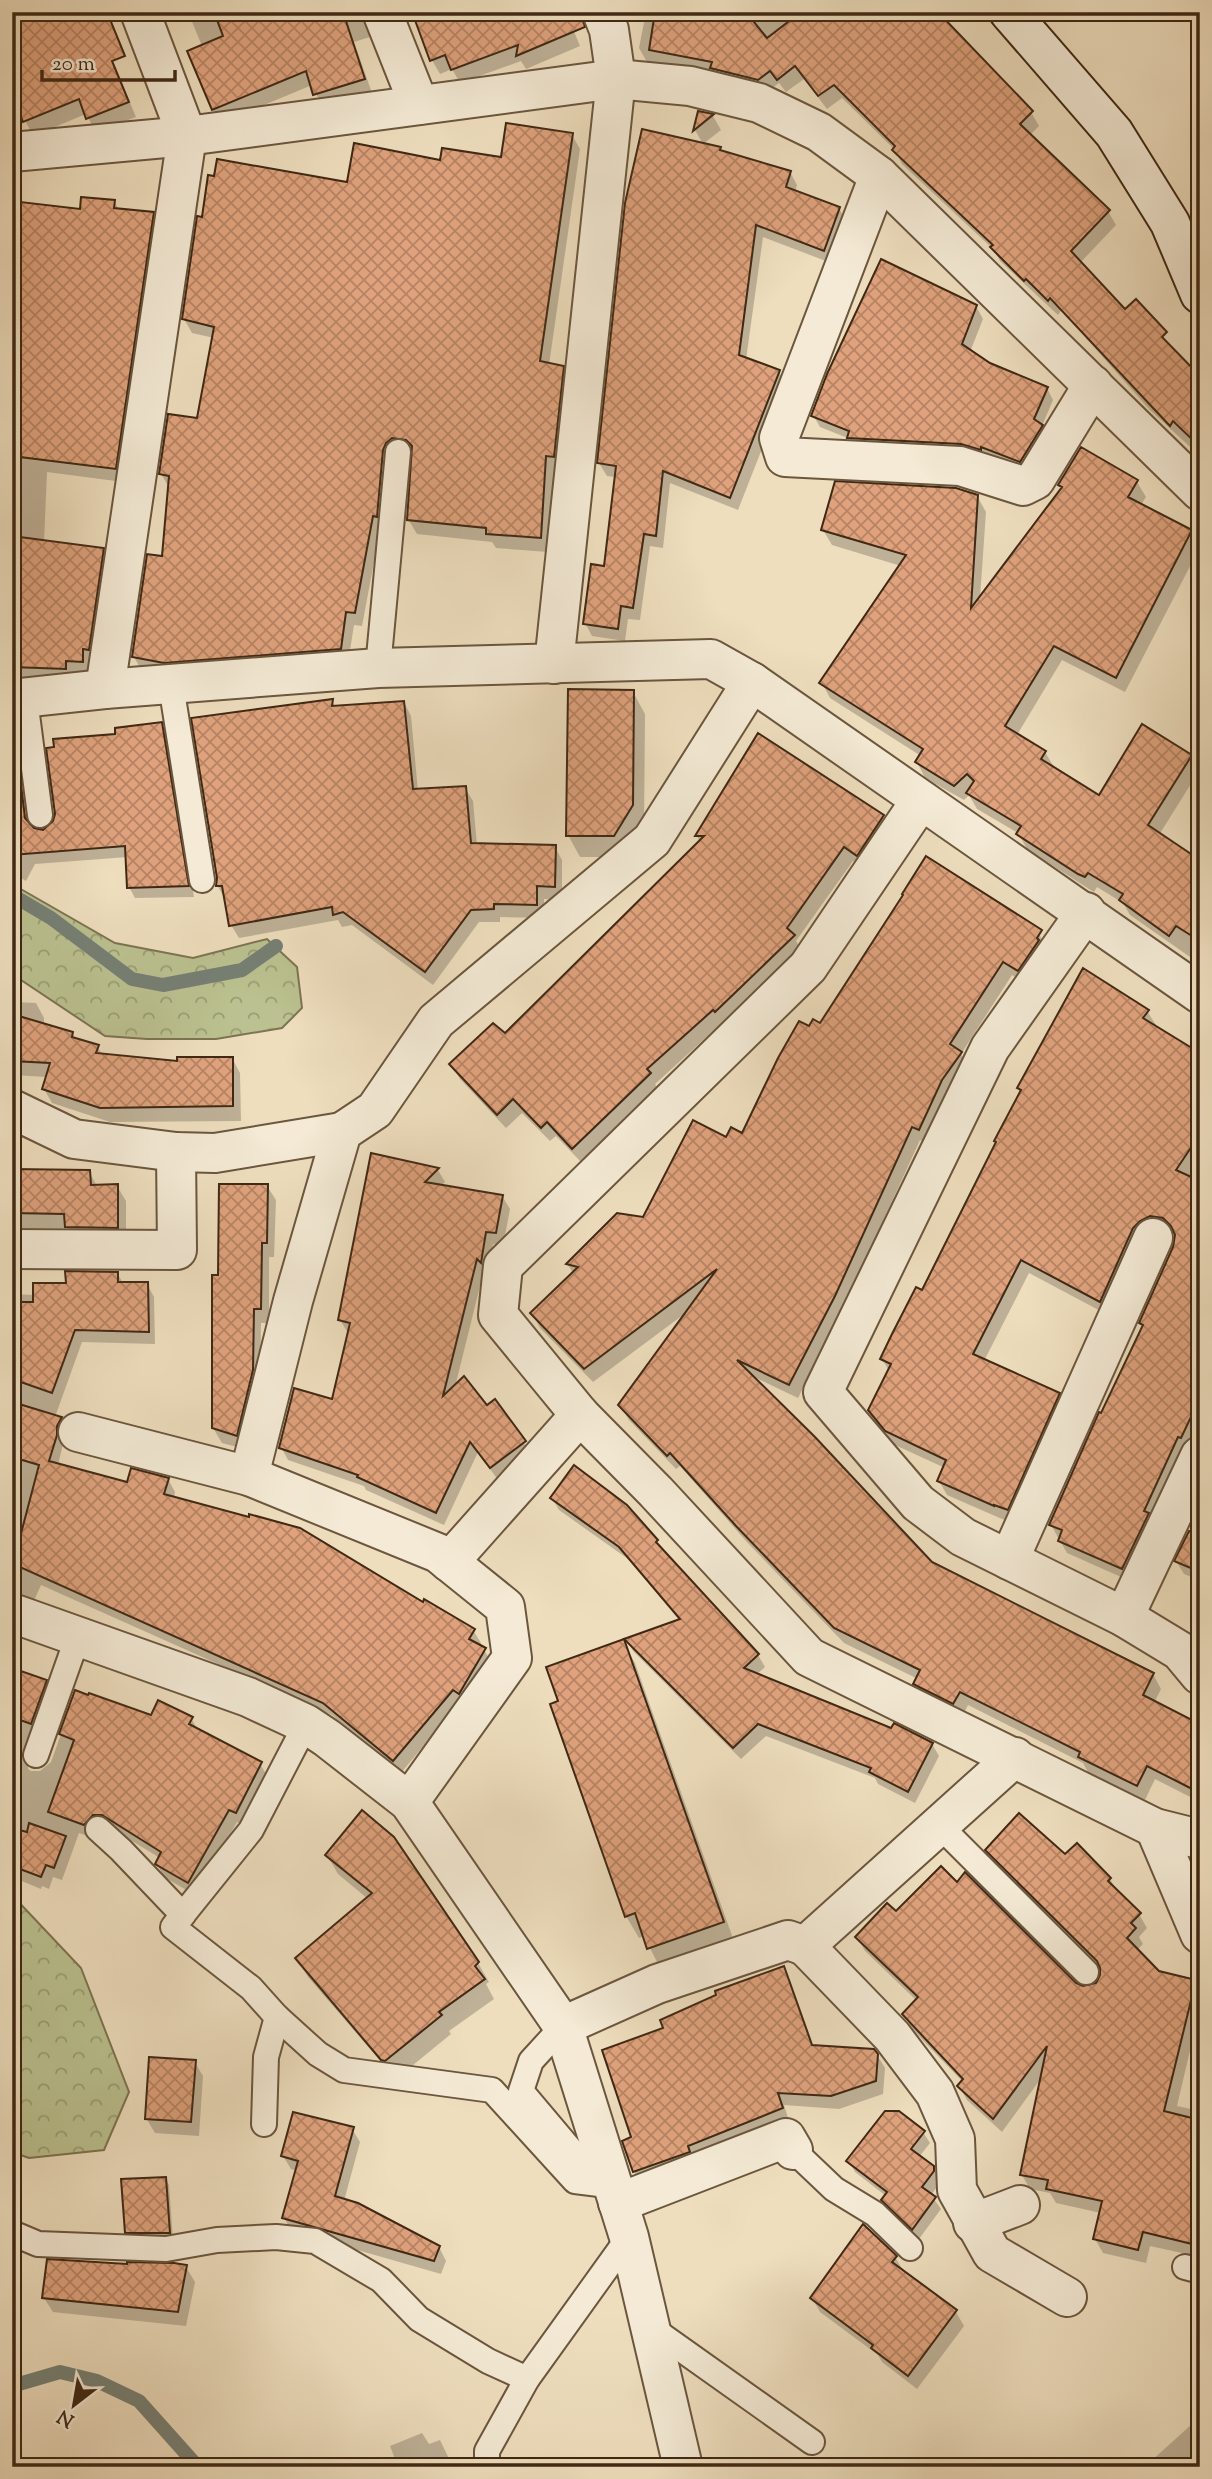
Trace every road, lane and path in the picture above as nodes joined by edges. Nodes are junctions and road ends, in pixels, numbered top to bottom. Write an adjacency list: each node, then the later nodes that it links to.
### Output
1 (140, 12): 7 (street)
2 (382, 12): 6 (street)
3 (602, 12): 5 (street)
4 (1009, 12): 10 (street)
5 (616, 79): 6 (street); 9 (street); 14 (street)
6 (419, 105): 7 (street)
7 (187, 136): 8 (street); 18 (street)
8 (12, 152)
9 (879, 176): 11 (street); 11 (street)
10 (1200, 294)
11 (1093, 385): 13 (street)
12 (398, 452): 15 (lane)
13 (1200, 491)
14 (554, 664): 15 (street); 16 (street)
15 (378, 668): 17 (street)
16 (752, 682): 20 (street); 26 (street)
17 (171, 685): 18 (street); 22 (lane)
18 (105, 689): 19 (street)
19 (19, 699): 21 (lane)
20 (920, 800): 23 (street); 30 (street)
21 (40, 815)
22 (202, 880)
23 (1086, 912): 24 (street); 34 (street)
24 (1200, 994)
25 (12, 1109): 27 (street)
26 (342, 1132): 27 (street); 33 (street)
27 (176, 1152): 29 (street)
28 (1153, 1238): 34 (street)
29 (12, 1250)
30 (580, 1415): 35 (street); 42 (street)
31 (78, 1432): 33 (street)
32 (1200, 1456): 37 (street)
33 (249, 1476): 35 (street)
34 (1009, 1560): 37 (street)
35 (449, 1562): 43 (street)
36 (12, 1613): 38 (street)
37 (1124, 1618): 39 (street)
38 (78, 1636): 40 (street); 41 (lane)
39 (1200, 1675)
40 (306, 1724): 43 (street); 48 (lane)
41 (36, 1755)
42 (1015, 1757): 44 (street); 45 (street)
43 (409, 1802): 53 (street)
44 (939, 1825): 50 (street); 51 (lane)
45 (1155, 1828): 47 (street); 49 (street)
46 (98, 1829): 48 (lane)
47 (1200, 1836)
48 (183, 1915): 52 (lane)
49 (1200, 1934)
50 (805, 1946): 53 (street); 60 (street)
51 (1086, 1972)
52 (277, 2017): 55 (lane); 56 (lane)
53 (563, 2026): 54 (lane); 59 (street)
54 (531, 2061): 55 (lane); 59 (lane)
55 (492, 2090): 59 (lane)
56 (264, 2124)
57 (793, 2150): 59 (street); 62 (lane)
58 (1020, 2204): 60 (street)
59 (615, 2208): 64 (street); 65 (lane)
60 (973, 2223): 63 (street)
61 (12, 2233): 65 (lane)
62 (910, 2248)
63 (1068, 2297)
64 (650, 2327): 66 (lane); 68 (street)
65 (527, 2379): 67 (lane)
66 (813, 2442)
67 (487, 2467)
68 (683, 2467)

